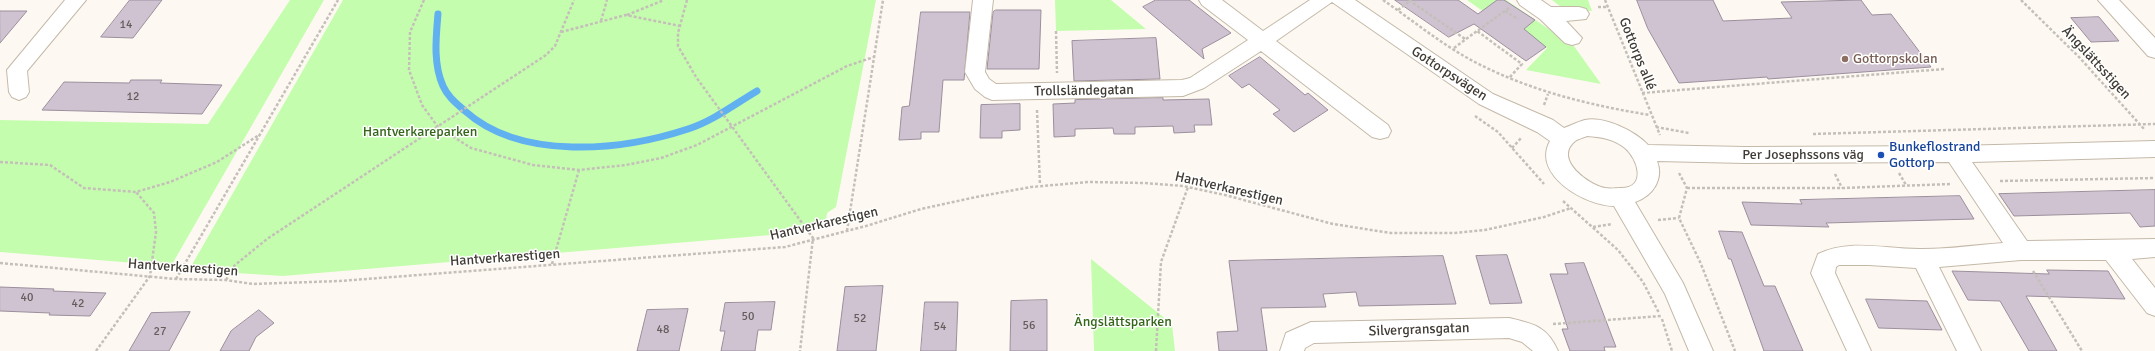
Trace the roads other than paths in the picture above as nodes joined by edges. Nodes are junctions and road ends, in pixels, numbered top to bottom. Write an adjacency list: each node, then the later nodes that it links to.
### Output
1 (76, 0): 12 (street)
2 (983, 0): 10 (street, Trollsländegatan)
3 (1209, 0): 10 (street)
4 (1338, 0): 10 (street, Trollsländegatan); 14 (street, Gottorpsvägen)
5 (2108, 0): 11 (street)
6 (1521, 2): 7 (street)
7 (1547, 14): 8 (street); 9 (street)
8 (1579, 14)
9 (1572, 38)
10 (1261, 41): 13 (street)
11 (2155, 52)
12 (18, 92)
13 (1380, 131)
14 (1562, 138): 16 (street); 18 (street)
15 (2155, 149): 17 (street, Per Josephssons väg)
16 (1643, 153): 17 (street, Per Josephssons väg); 18 (street)
17 (1955, 154): 21 (street)
18 (1621, 198): 26 (street)
19 (2155, 248): 20 (street)
20 (2112, 250): 21 (street); 23 (street)
21 (2021, 251): 22 (street)
22 (1923, 259): 27 (street); 28 (street)
23 (2155, 306)
24 (1292, 351): 25 (street, Silvergransgatan)
25 (1546, 351)
26 (1701, 351)
27 (1859, 351)
28 (1969, 351)

